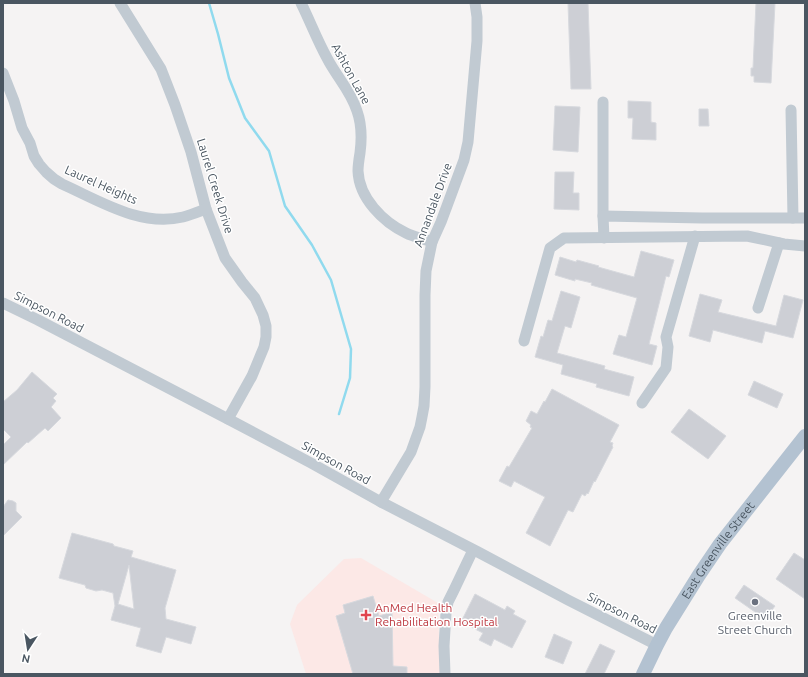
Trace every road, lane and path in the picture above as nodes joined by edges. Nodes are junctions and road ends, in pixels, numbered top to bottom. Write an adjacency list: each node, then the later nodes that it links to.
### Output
1 (120, 3): 7 (street, Laurel Creek Drive)
2 (301, 3): 13 (street, Ashton Lane)
3 (475, 3): 13 (street, Annandale Drive)
4 (3, 73): 7 (street, Laurel Heights)
5 (603, 102): 8 (street)
6 (791, 110): 9 (street)
7 (206, 209): 20 (street, Laurel Creek Drive)
8 (603, 216): 9 (street); 12 (street)
9 (793, 218): 10 (street)
10 (805, 218)
11 (695, 236): 12 (street); 14 (street); 19 (street)
12 (604, 238): 18 (street)
13 (432, 242): 22 (street, Annandale Drive)
14 (779, 243): 15 (street); 17 (street)
15 (805, 246)
16 (3, 303): 20 (street, Simpson Road)
17 (758, 308)
18 (524, 341)
19 (642, 403)
20 (228, 419): 22 (street, Simpson Road)
21 (805, 436): 24 (main road, East Greenville Street)
22 (380, 502): 23 (street, Simpson Road)
23 (473, 550): 24 (street, Simpson Road); 25 (street)
24 (657, 645): 26 (main road, East Greenville Street)
25 (445, 674)
26 (643, 674)

